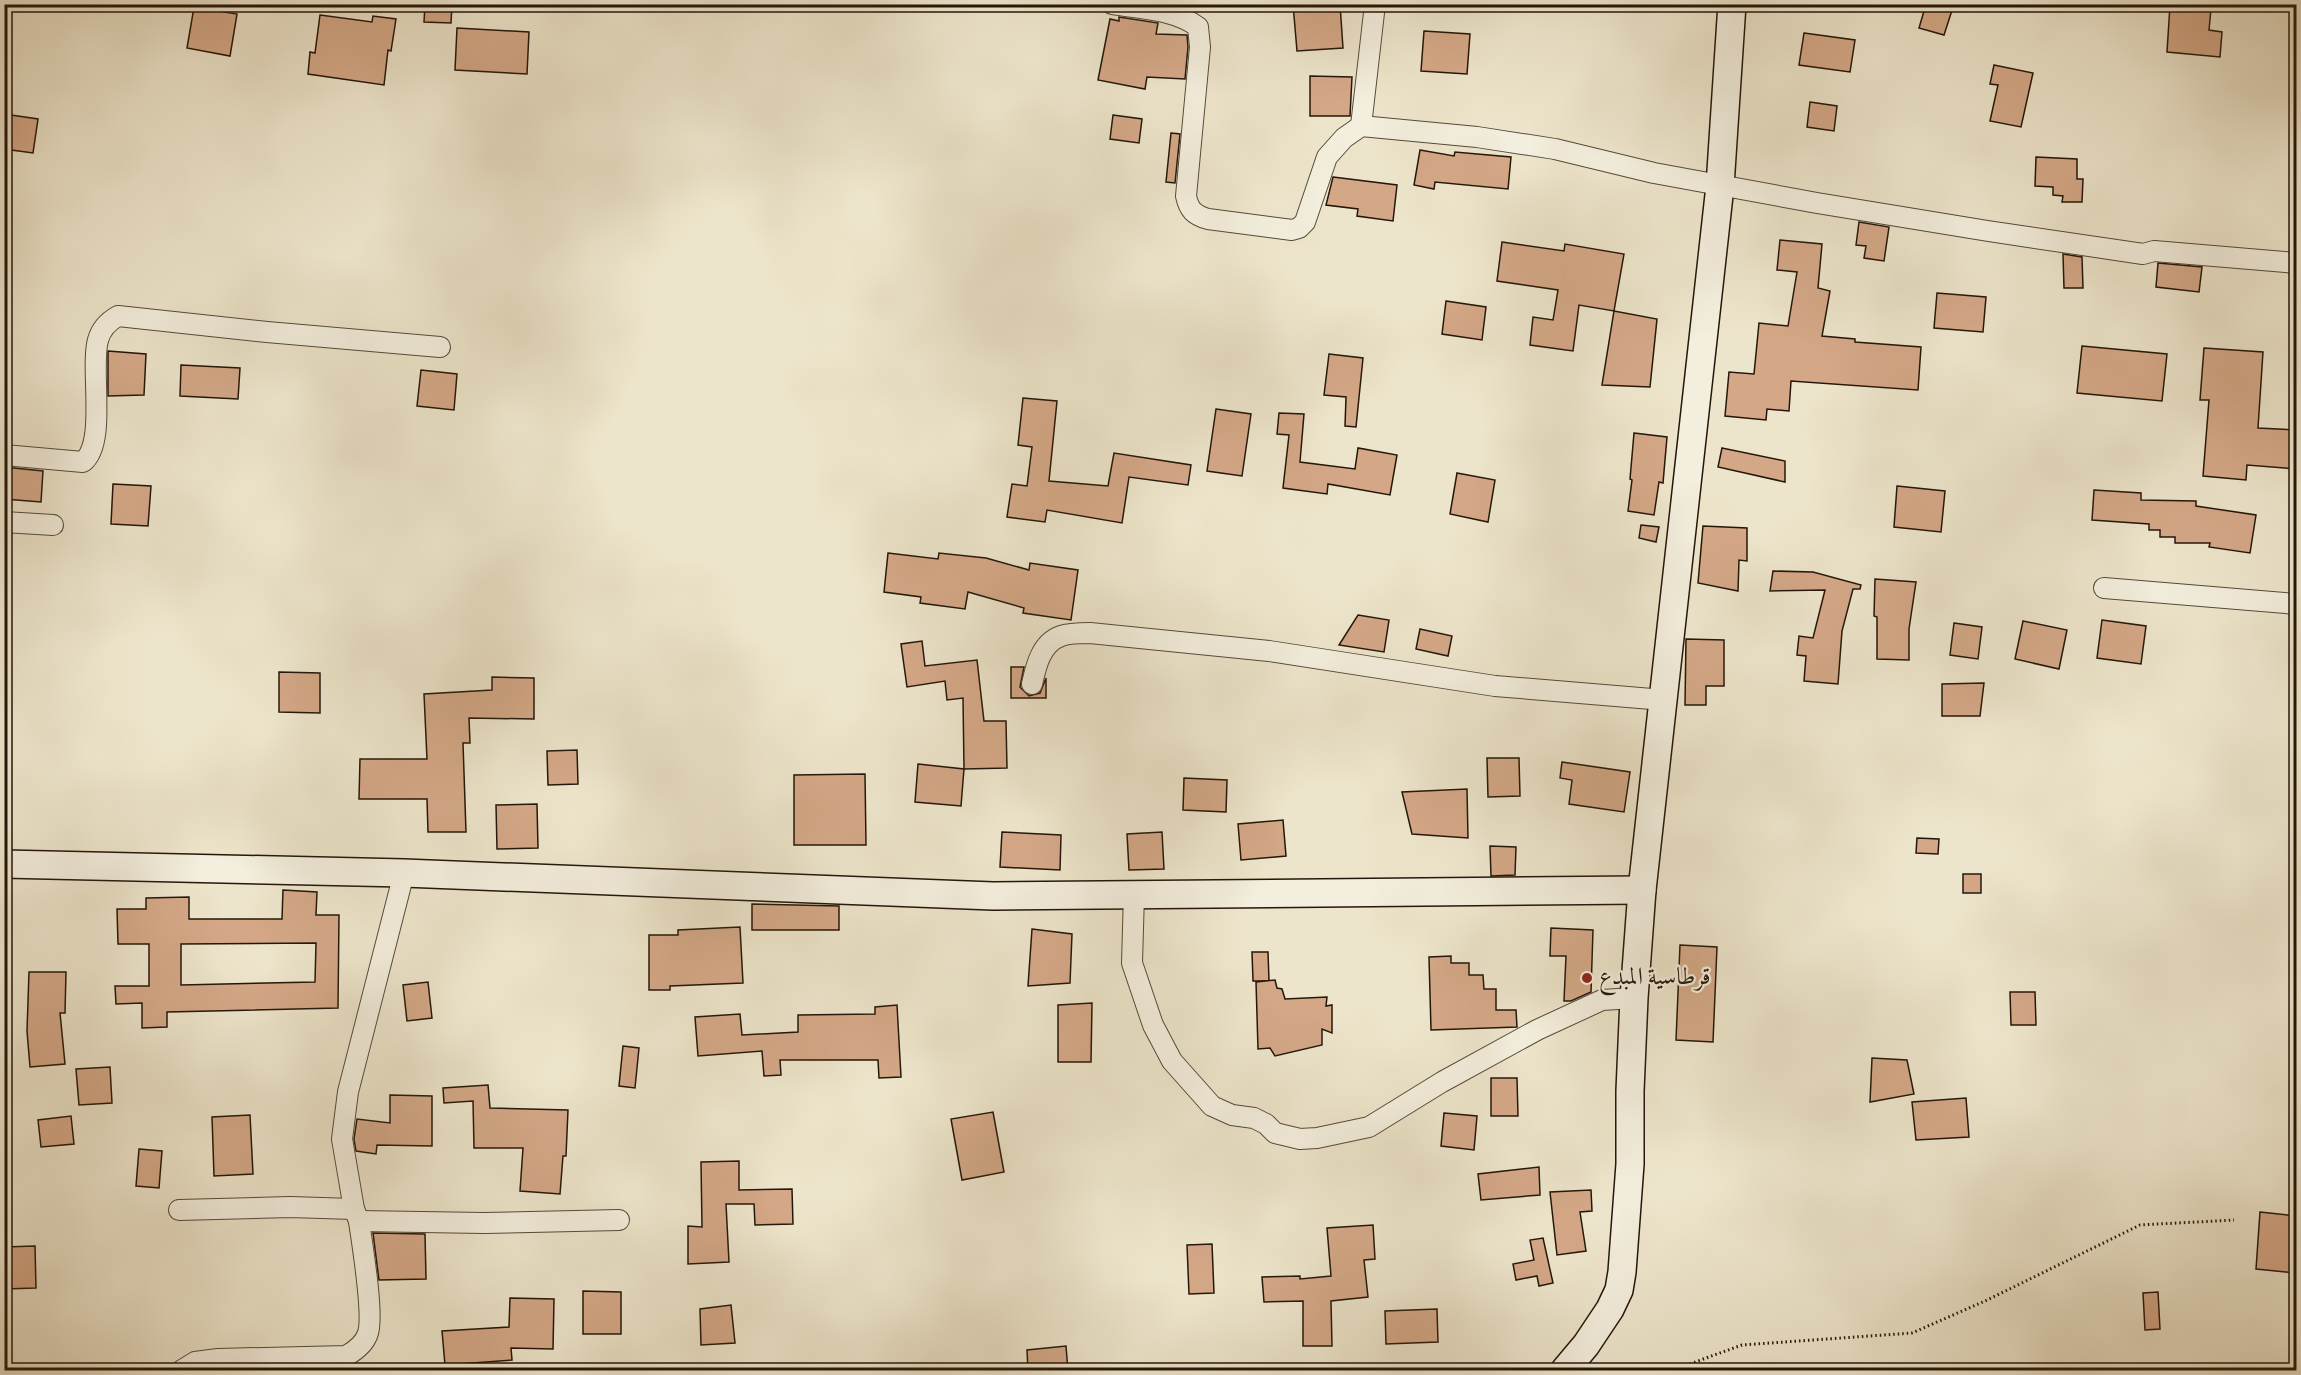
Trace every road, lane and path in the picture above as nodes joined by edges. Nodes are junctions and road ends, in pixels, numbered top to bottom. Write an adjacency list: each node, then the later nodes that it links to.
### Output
1 (1112, 4): 4 (street)
2 (1376, 4): 4 (street)
3 (1732, 4): 5 (street)
4 (1361, 126): 5 (street)
5 (1720, 186): 6 (street); 14 (street)
6 (2296, 263)
7 (440, 347): 8 (street)
8 (4, 455)
9 (4, 522): 10 (street)
10 (53, 525)
11 (2104, 588): 12 (street)
12 (2296, 604)
13 (1032, 684): 14 (street)
14 (1664, 700): 17 (street)
15 (4, 864): 16 (street)
16 (404, 873): 18 (street); 21 (street)
17 (1642, 890): 18 (street); 19 (street)
18 (1134, 894): 19 (street)
19 (1634, 998): 25 (street)
20 (179, 1210): 21 (street)
21 (356, 1215): 22 (street); 24 (street)
22 (619, 1220)
23 (2234, 1220): 26 (path)
24 (182, 1371)
25 (1565, 1371)
26 (1673, 1371)

